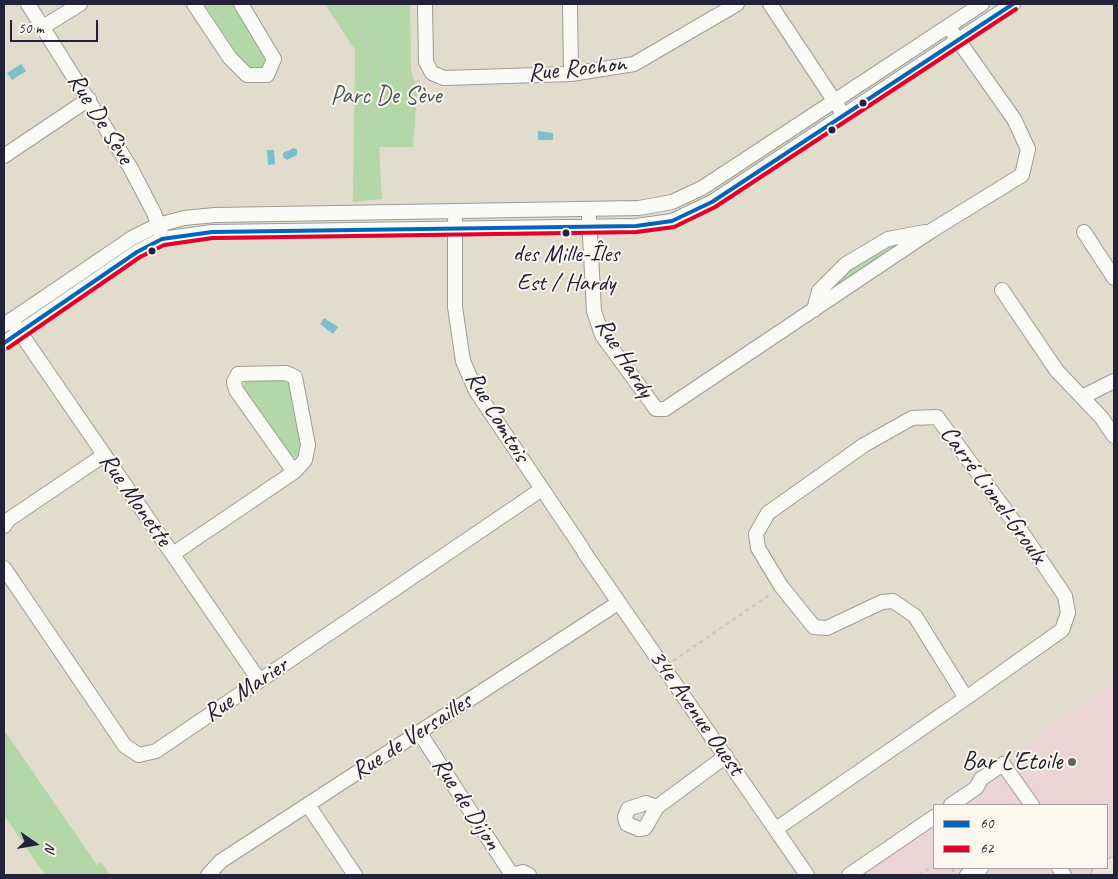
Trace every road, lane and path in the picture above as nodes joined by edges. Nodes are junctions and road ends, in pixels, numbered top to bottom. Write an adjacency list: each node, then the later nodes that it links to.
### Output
1 (28, 4): 13 (street, Rue De Sève)
2 (80, 4): 13 (street)
3 (194, 4): 4 (street)
4 (241, 4)
5 (345, 4): 15 (path)
6 (426, 4): 16 (street, Rue Rochon)
7 (570, 4): 16 (street)
8 (737, 4): 16 (street, Rue Rochon)
9 (770, 4): 18 (street)
10 (982, 4): 12 (street)
11 (1013, 4): 14 (street)
12 (948, 26): 14 (street, Rue Hardy); 18 (street)
13 (43, 27): 17 (street, Rue De Sève)
14 (958, 40): 19 (street); 28 (street, Rue Hardy)
15 (366, 43): 20 (path); 20 (path)
16 (572, 74)
17 (89, 99): 21 (street); 25 (street, Rue De Sève)
18 (835, 101): 19 (street); 23 (street)
19 (844, 115): 26 (street)
20 (365, 121): 22 (path)
21 (4, 156)
22 (357, 206)
23 (589, 209): 24 (street); 26 (street, Rue Hardy)
24 (455, 211): 25 (street); 27 (street, Rue Comtois)
25 (158, 225): 30 (street, Rue De Sève); 34 (street)
26 (590, 227): 27 (street); 33 (street, Rue Hardy)
27 (455, 229): 30 (street); 42 (street, Rue Comtois)
28 (931, 231): 33 (street, Rue Hardy); 33 (street, Rue Hardy)
29 (1084, 232): 31 (street)
30 (162, 239): 35 (street)
31 (1114, 278)
32 (1002, 290): 38 (street)
33 (814, 310)
34 (8, 323): 35 (street, Rue Monette)
35 (20, 332): 36 (street); 40 (street, Rue Monette)
36 (4, 343)
37 (1114, 381): 38 (street)
38 (1082, 397): 39 (street)
39 (1114, 436)
40 (104, 455): 43 (street); 45 (street, Rue Monette)
41 (294, 472): 41 (street); 45 (street)
42 (542, 489): 44 (street, Rue Comtois); 50 (street, Rue Marier)
43 (4, 526)
44 (583, 550): 48 (street, 34e Avenue Ouest)
45 (173, 554): 50 (street, Rue Monette)
46 (4, 568): 50 (street, Rue Marier)
47 (782, 586): 49 (path); 51 (street, Carré Lionel-Groulx); 51 (street, Carré Lionel-Groulx)
48 (618, 603): 49 (street, 34e Avenue Ouest); 52 (street, Rue de Versailles)
49 (665, 667): 53 (street, 34e Avenue Ouest)
50 (260, 680)
51 (966, 698): 60 (street, Carré Lionel-Groulx)
52 (419, 732): 57 (street, Rue de Versailles); 68 (street, Rue de Dijon)
53 (726, 756): 58 (street); 60 (street, 34e Avenue Ouest)
54 (4, 772): 66 (path)
55 (952, 804): 56 (street)
56 (1031, 804)
57 (308, 805): 65 (street, Rue de Versailles); 67 (street)
58 (656, 806)
59 (933, 818): 71 (street)
60 (776, 829): 70 (street, 34e Avenue Ouest)
61 (933, 865): 64 (path)
62 (1114, 866): 75 (main road)
63 (979, 869): 74 (street)
64 (924, 872): 72 (path); 73 (path)
65 (208, 874)
66 (75, 875)
67 (355, 875)
68 (513, 875): 69 (street)
69 (529, 875)
70 (807, 875)
71 (849, 875)
72 (918, 875)
73 (927, 875)
74 (967, 875)
75 (1100, 875)

